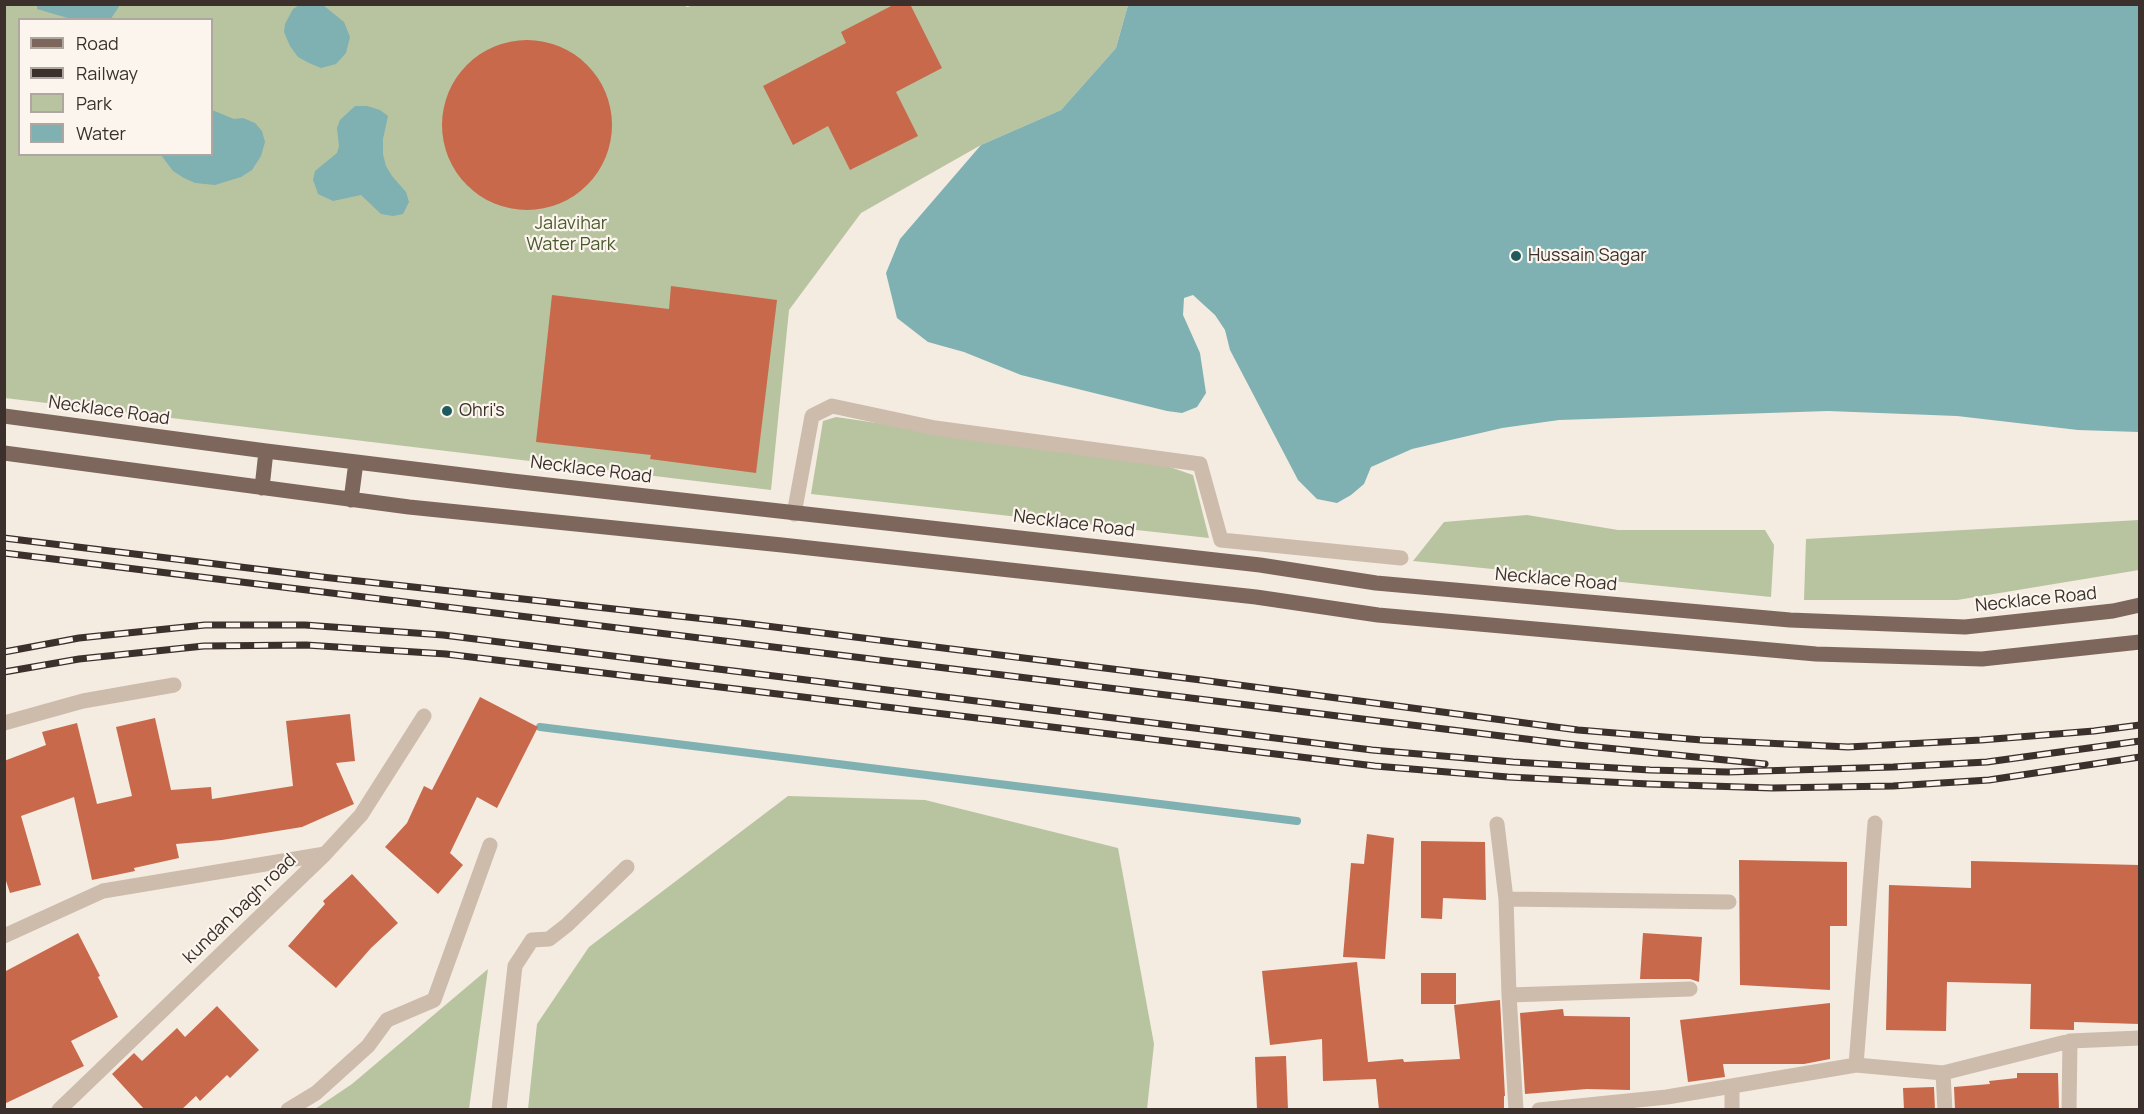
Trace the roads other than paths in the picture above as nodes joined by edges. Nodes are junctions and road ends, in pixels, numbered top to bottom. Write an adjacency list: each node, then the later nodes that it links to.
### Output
1 (4, 416): 2 (main road, Necklace Road)
2 (266, 451): 4 (main road, Necklace Road); 5 (main road)
3 (4, 453): 5 (main road)
4 (356, 462): 6 (main road); 7 (main road, Necklace Road)
5 (262, 489): 6 (main road)
6 (351, 500): 10 (main road)
7 (794, 514): 8 (street); 9 (main road, Necklace Road)
8 (1401, 558)
9 (2139, 605)
10 (2139, 642)
11 (174, 685): 13 (street)
12 (424, 716): 17 (street, kundan bagh road)
13 (4, 723)
14 (1875, 823): 26 (street)
15 (1497, 824): 19 (street)
16 (490, 845): 30 (street)
17 (325, 854): 21 (street); 29 (street, kundan bagh road)
18 (627, 867): 31 (street)
19 (1506, 899): 20 (street); 23 (street)
20 (1729, 902)
21 (4, 936)
22 (1690, 989): 23 (street)
23 (1509, 994): 32 (street)
24 (2139, 1038): 25 (street)
25 (2070, 1041): 27 (street); 36 (street)
26 (1856, 1065): 27 (street); 28 (street)
27 (1943, 1072): 35 (street)
28 (1732, 1086): 33 (street); 34 (street)
29 (59, 1110)
30 (288, 1110)
31 (499, 1110)
32 (1516, 1110)
33 (1539, 1110)
34 (1732, 1110)
35 (1944, 1110)
36 (2069, 1110)

